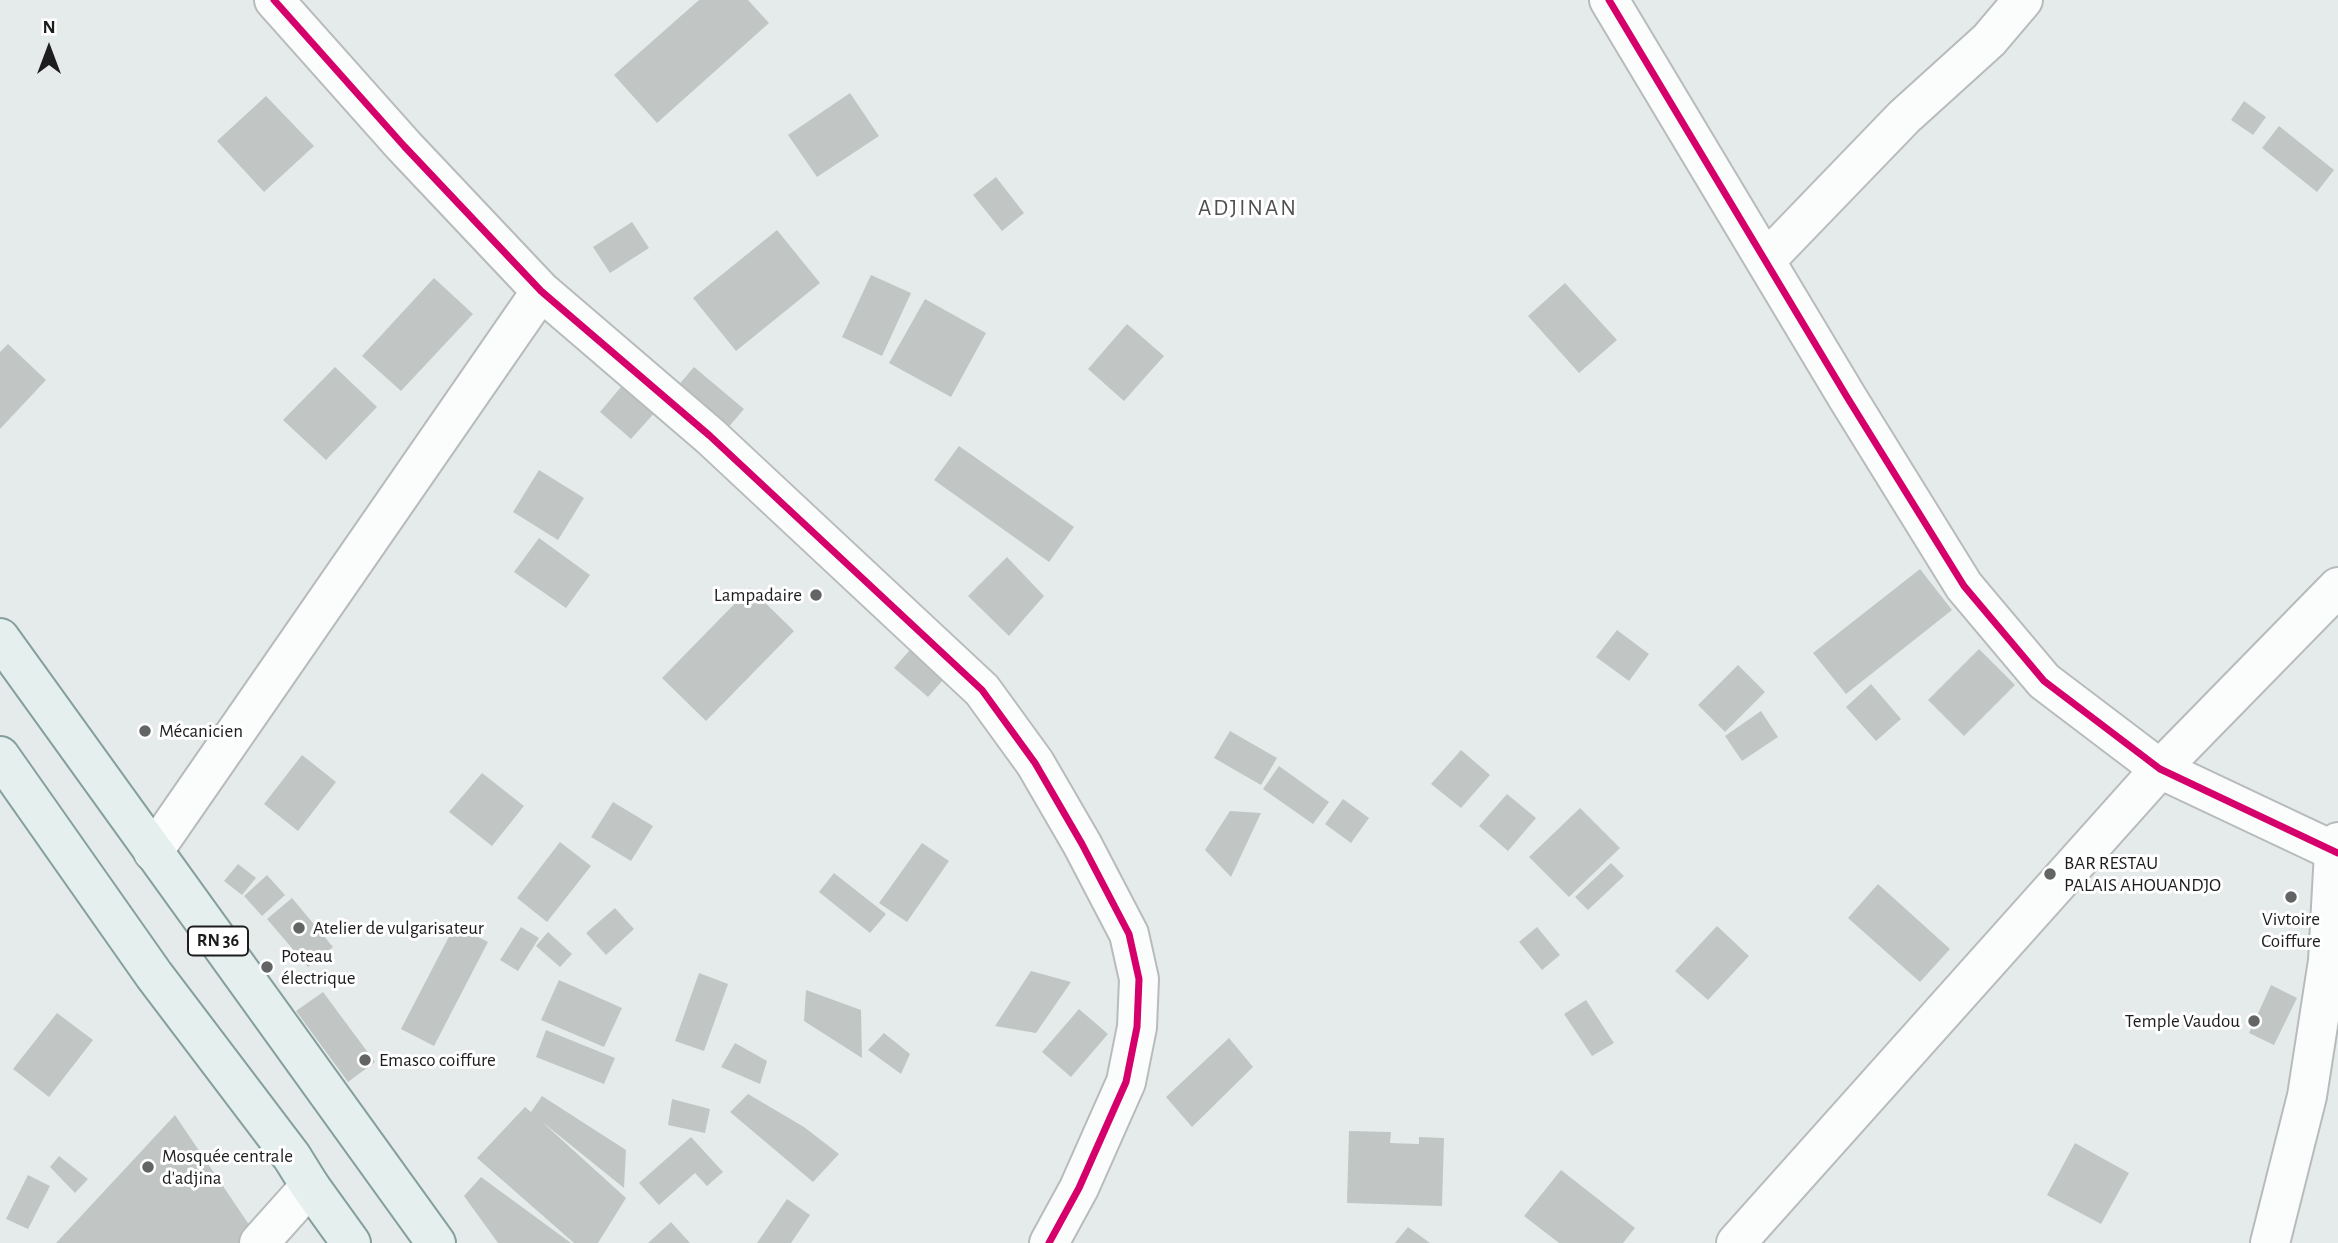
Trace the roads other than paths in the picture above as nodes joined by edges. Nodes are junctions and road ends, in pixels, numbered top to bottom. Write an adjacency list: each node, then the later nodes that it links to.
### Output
1 (274, 0): 5 (street)
2 (1609, 0): 4 (street)
3 (2023, 0): 4 (street)
4 (1766, 261): 9 (street)
5 (541, 291): 11 (street); 16 (street)
6 (2338, 587): 9 (street)
7 (0, 638): 11 (main road, RN 36)
8 (0, 756): 12 (main road)
9 (2160, 769): 10 (street); 17 (street)
10 (2337, 849): 18 (street)
11 (153, 852): 15 (main road, RN 36)
12 (310, 1186): 13 (street); 14 (main road)
13 (259, 1243)
14 (351, 1243)
15 (436, 1243)
16 (1049, 1243)
17 (1736, 1243)
18 (2270, 1243)

